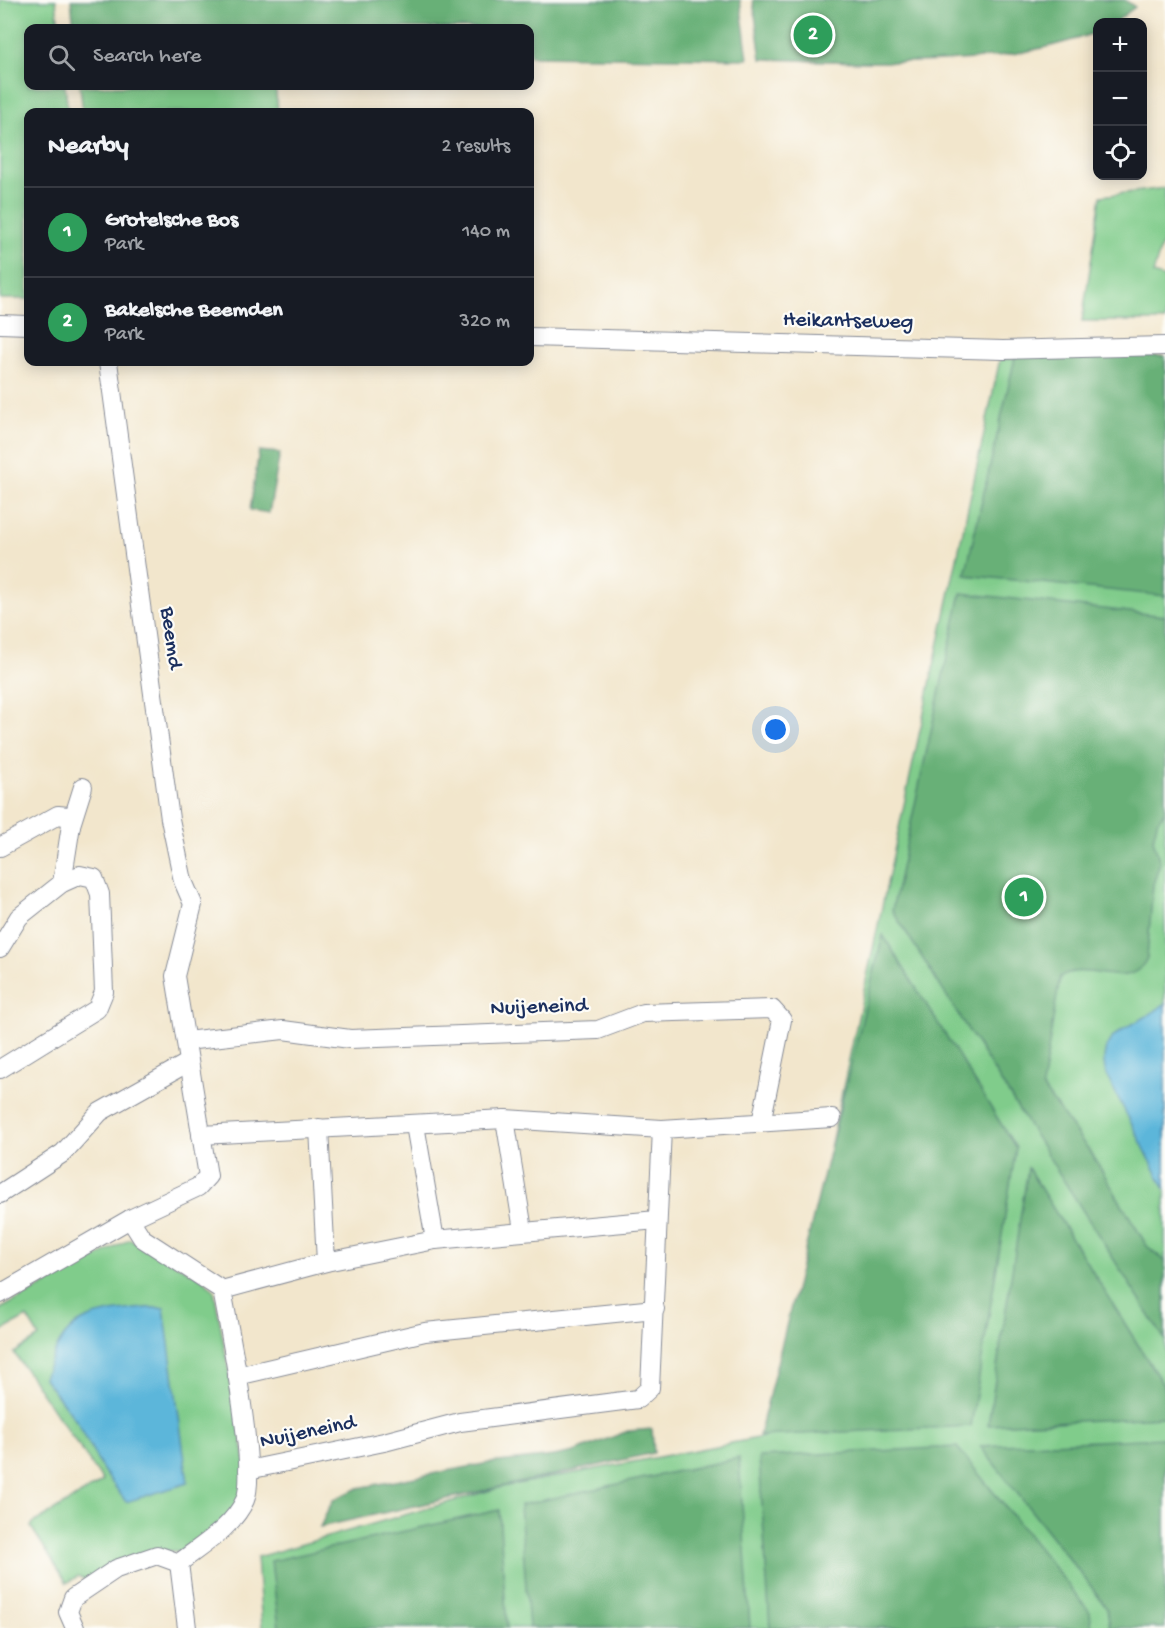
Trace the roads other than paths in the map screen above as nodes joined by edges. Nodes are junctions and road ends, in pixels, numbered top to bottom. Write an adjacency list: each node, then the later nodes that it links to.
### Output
1 (0, 324): 2 (street)
2 (24, 325)
3 (534, 337): 4 (street, Heikantseweg)
4 (1165, 346)
5 (109, 366): 11 (street, Beemd)
6 (83, 787): 7 (street)
7 (71, 825): 8 (street); 9 (street)
8 (0, 847)
9 (62, 883): 10 (street); 13 (street)
10 (0, 948)
11 (186, 1041): 12 (street); 16 (street, Nuijeneind)
12 (189, 1062): 20 (street); 21 (street)
13 (0, 1069)
14 (832, 1118): 16 (street)
15 (505, 1119): 17 (street); 19 (street); 24 (street)
16 (761, 1123): 19 (street)
17 (415, 1125): 18 (street); 25 (street)
18 (319, 1128): 20 (street); 26 (street)
19 (663, 1129): 23 (street, Nuijeneind)
20 (201, 1135): 22 (street)
21 (0, 1194)
22 (130, 1219): 27 (street); 28 (street)
23 (657, 1220): 24 (street); 29 (street, Nuijeneind)
24 (523, 1230): 25 (street)
25 (435, 1240): 26 (street)
26 (326, 1262): 27 (street)
27 (222, 1290): 30 (street, Nuijeneind)
28 (0, 1294)
29 (655, 1309): 30 (street); 31 (street, Nuijeneind)
30 (237, 1376): 31 (street, Nuijeneind)
31 (248, 1470): 32 (street, Nuijeneind)
32 (179, 1563): 33 (street); 34 (street)
33 (75, 1628)
34 (187, 1628)

